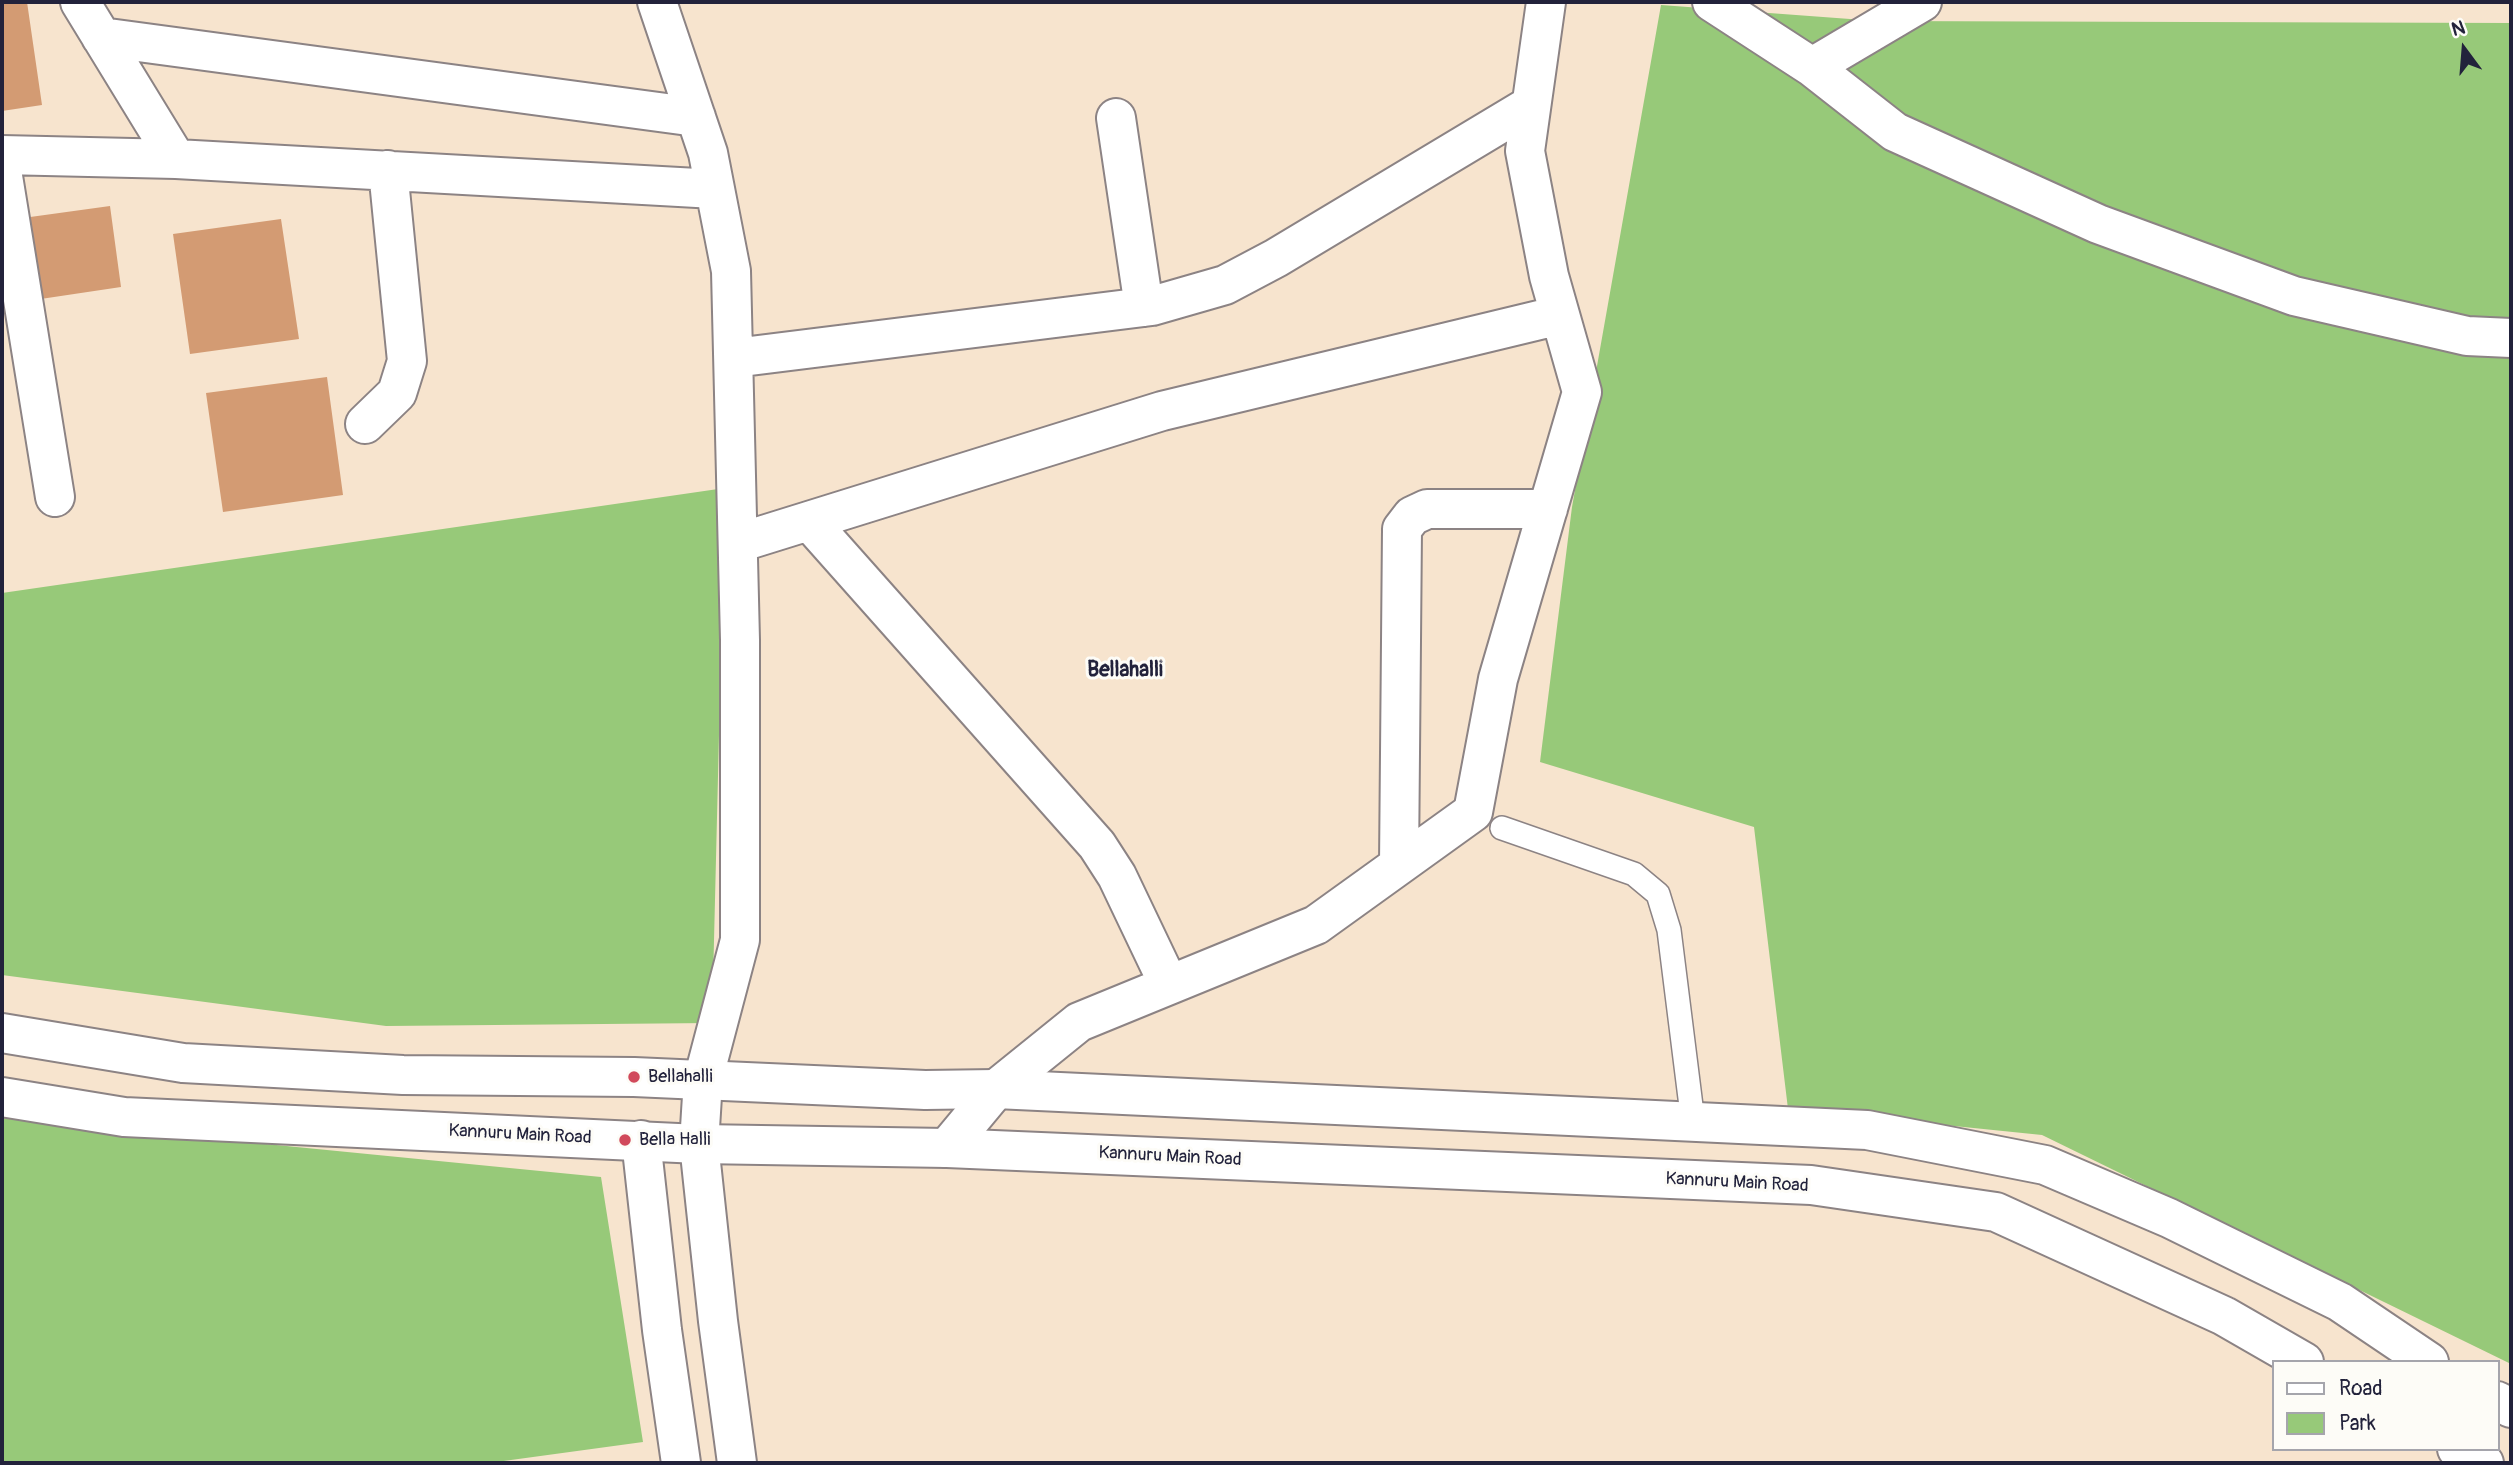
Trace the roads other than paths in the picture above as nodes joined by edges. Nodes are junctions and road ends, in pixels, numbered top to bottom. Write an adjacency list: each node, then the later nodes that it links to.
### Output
1 (80, 2): 6 (street)
2 (657, 2): 9 (street)
3 (1546, 2): 8 (street)
4 (1712, 2): 7 (street)
5 (1922, 2): 7 (street)
6 (101, 37): 9 (street); 12 (street)
7 (1812, 67): 18 (street)
8 (1531, 105): 16 (street); 17 (street)
9 (696, 117): 15 (street)
10 (1116, 118): 16 (street)
11 (2, 155): 12 (street)
12 (176, 159): 14 (street)
13 (2, 170): 21 (street)
14 (388, 170): 15 (street); 20 (street)
15 (715, 188): 19 (street)
16 (1144, 307): 19 (street)
17 (1560, 315): 22 (street); 23 (street)
18 (2511, 338)
19 (734, 358): 24 (street)
20 (365, 424)
21 (55, 497)
22 (1548, 509): 26 (street); 26 (street)
23 (809, 521): 24 (street); 27 (street)
24 (738, 543): 29 (street)
25 (1502, 828): 32 (lane)
26 (1399, 865): 27 (street)
27 (1169, 985): 30 (street)
28 (2, 1033): 29 (street)
29 (703, 1080): 30 (street); 34 (street)
30 (996, 1089): 32 (street); 35 (street)
31 (2, 1097): 33 (street, Kannuru Main Road)
32 (1693, 1122): 37 (street)
33 (641, 1140): 34 (street, Kannuru Main Road); 39 (street)
34 (699, 1144): 35 (street, Kannuru Main Road); 40 (street)
35 (947, 1148): 36 (street, Kannuru Main Road)
36 (2301, 1360)
37 (2425, 1360)
38 (2462, 1451): 41 (street)
39 (681, 1463)
40 (737, 1463)
41 (2484, 1463)

